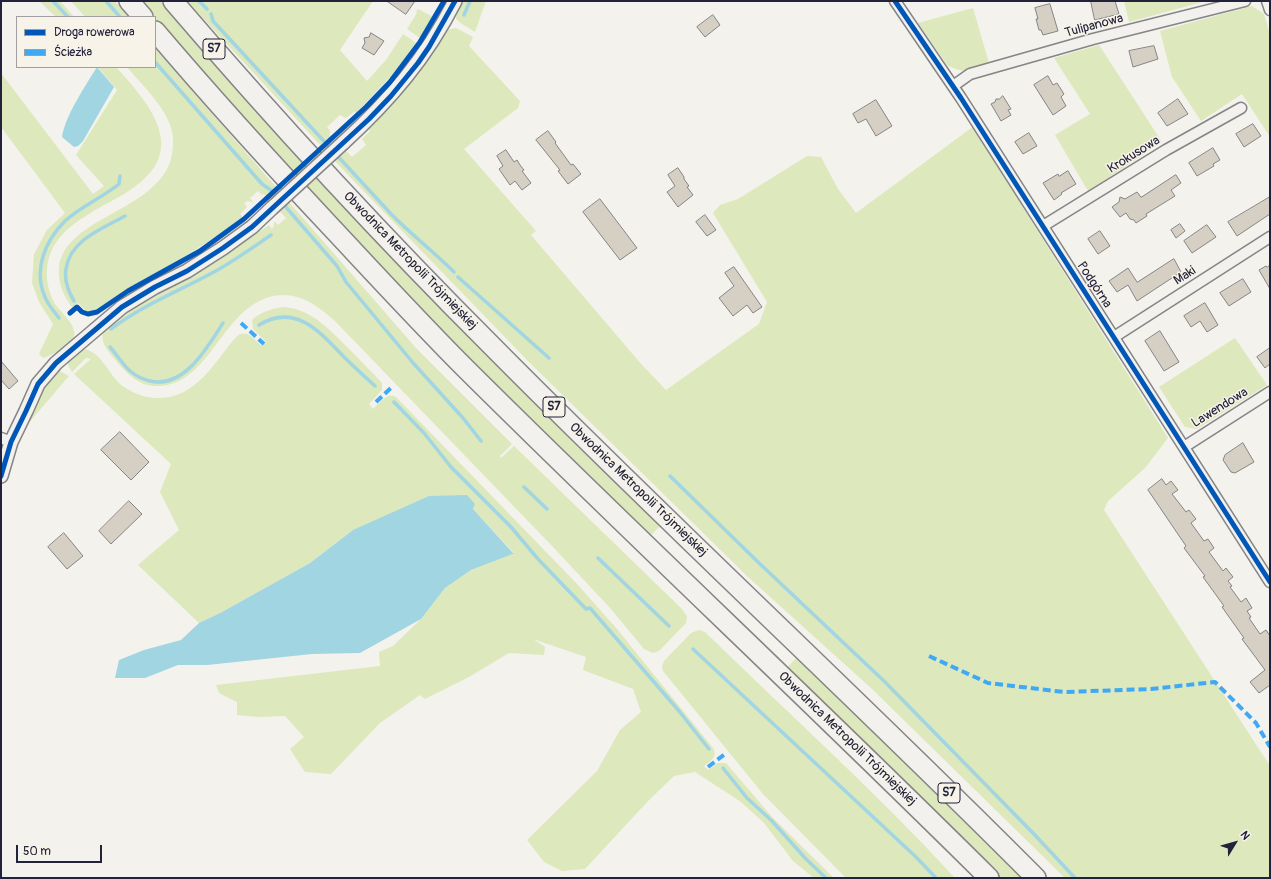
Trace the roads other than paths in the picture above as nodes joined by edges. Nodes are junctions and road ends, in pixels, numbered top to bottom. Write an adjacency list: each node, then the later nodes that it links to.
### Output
1 (129, 1): 8 (highway)
2 (173, 1): 21 (highway, Obwodnica Metropolii Trójmiejskiej / S7)
3 (455, 1): 16 (street, bridge)
4 (895, 1): 10 (street, Podgórna)
5 (1245, 1): 10 (street, Tulipanowa)
6 (1267, 1): 7 (street)
7 (1270, 10)
8 (142, 16)
9 (156, 32): 20 (highway, Obwodnica Metropolii Trójmiejskiej / S7)
10 (953, 86): 12 (street, Podgórna)
11 (1241, 108): 12 (street, Krokusowa)
12 (1043, 226): 14 (street, Podgórna)
13 (1270, 237): 14 (street, Maki)
14 (1114, 337): 17 (street, Podgórna)
15 (1270, 392): 17 (street, Lawendowa)
16 (6, 440): 18 (street)
17 (1184, 446): 19 (street, Podgórna)
18 (1, 476)
19 (1270, 582)
20 (990, 878)
21 (1036, 878)

